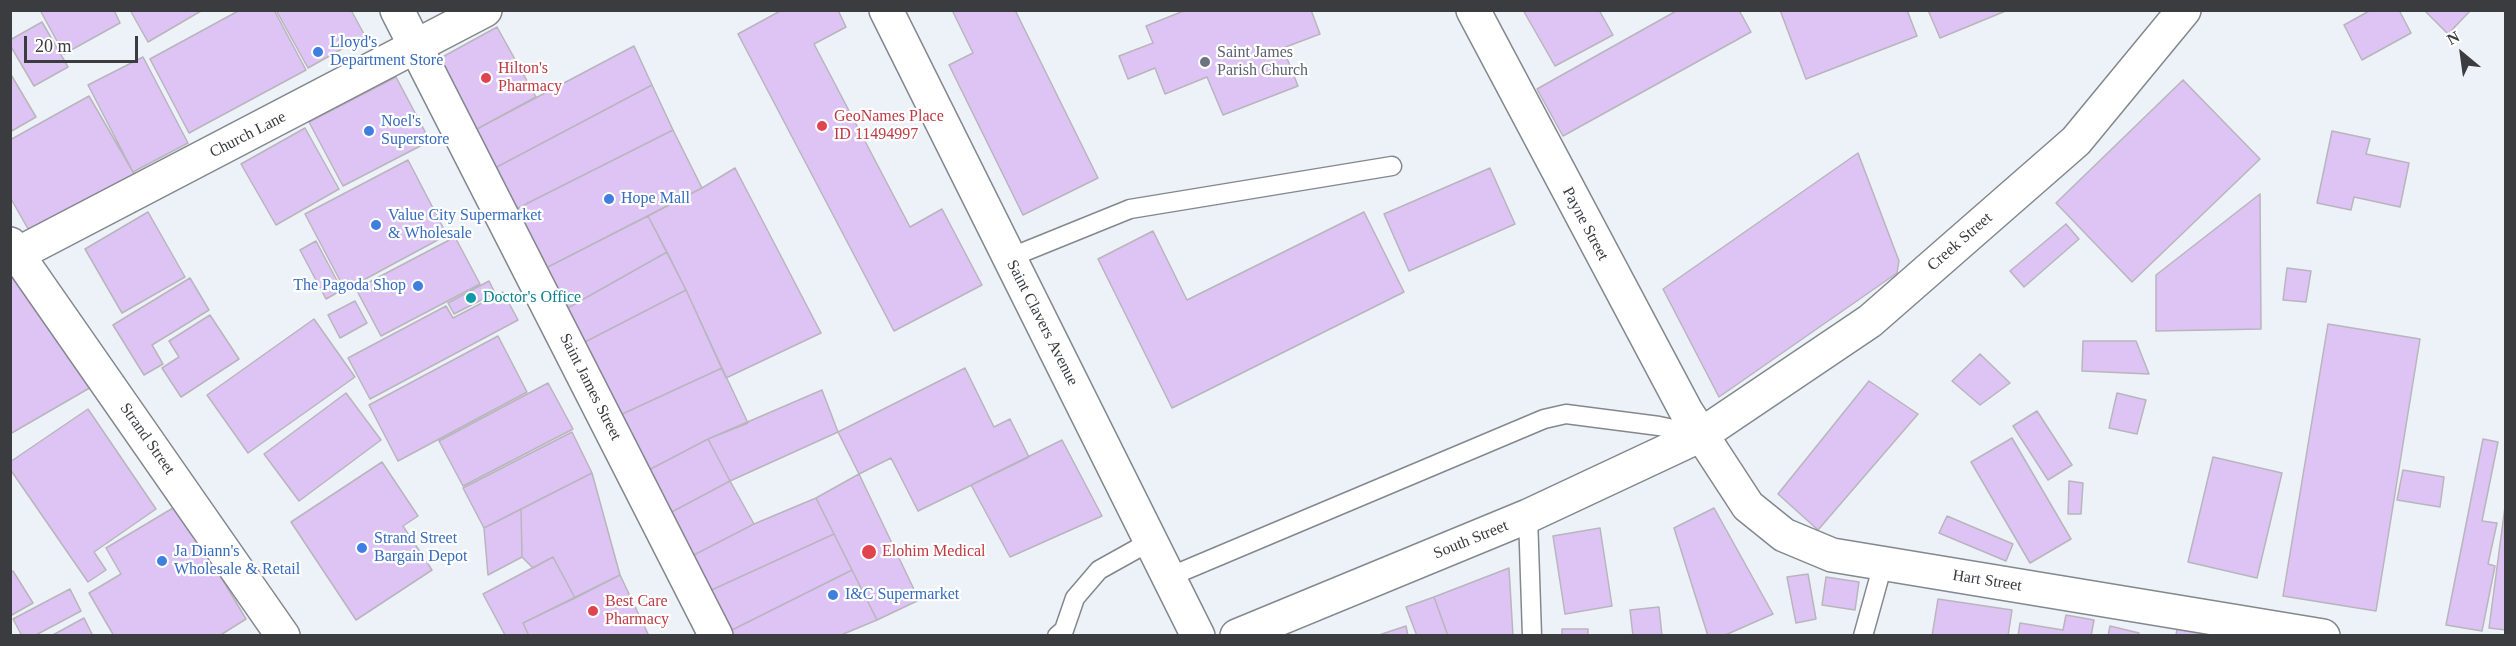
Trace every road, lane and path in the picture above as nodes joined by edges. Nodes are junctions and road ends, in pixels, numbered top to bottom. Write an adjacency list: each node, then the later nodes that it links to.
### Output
1 (397, 10): 6 (street, Saint James Street)
2 (485, 10): 6 (street, Church Lane)
3 (886, 10): 9 (street, Saint Clavers Avenue)
4 (1473, 10): 10 (street, Payne Street)
5 (2184, 10): 10 (street, Creek Street)
6 (417, 47): 8 (street, Church Lane); 16 (street, Saint James Street)
7 (1392, 166): 9 (lane)
8 (13, 252): 15 (street, Strand Street)
9 (1009, 258): 12 (street, Saint Clavers Avenue)
10 (1701, 435): 11 (street, South Street); 13 (street, Hart Street); 14 (lane)
11 (1528, 516): 19 (street, South Street); 20 (lane)
12 (1151, 541): 14 (street, Saint Clavers Avenue); 17 (lane)
13 (1883, 564): 21 (lane); 22 (street, Hart Street)
14 (1169, 578): 18 (street, Saint Clavers Avenue)
15 (283, 636)
16 (716, 636)
17 (1057, 636)
18 (1198, 636)
19 (1237, 636)
20 (1532, 636)
21 (1863, 636)
22 (2323, 636)

